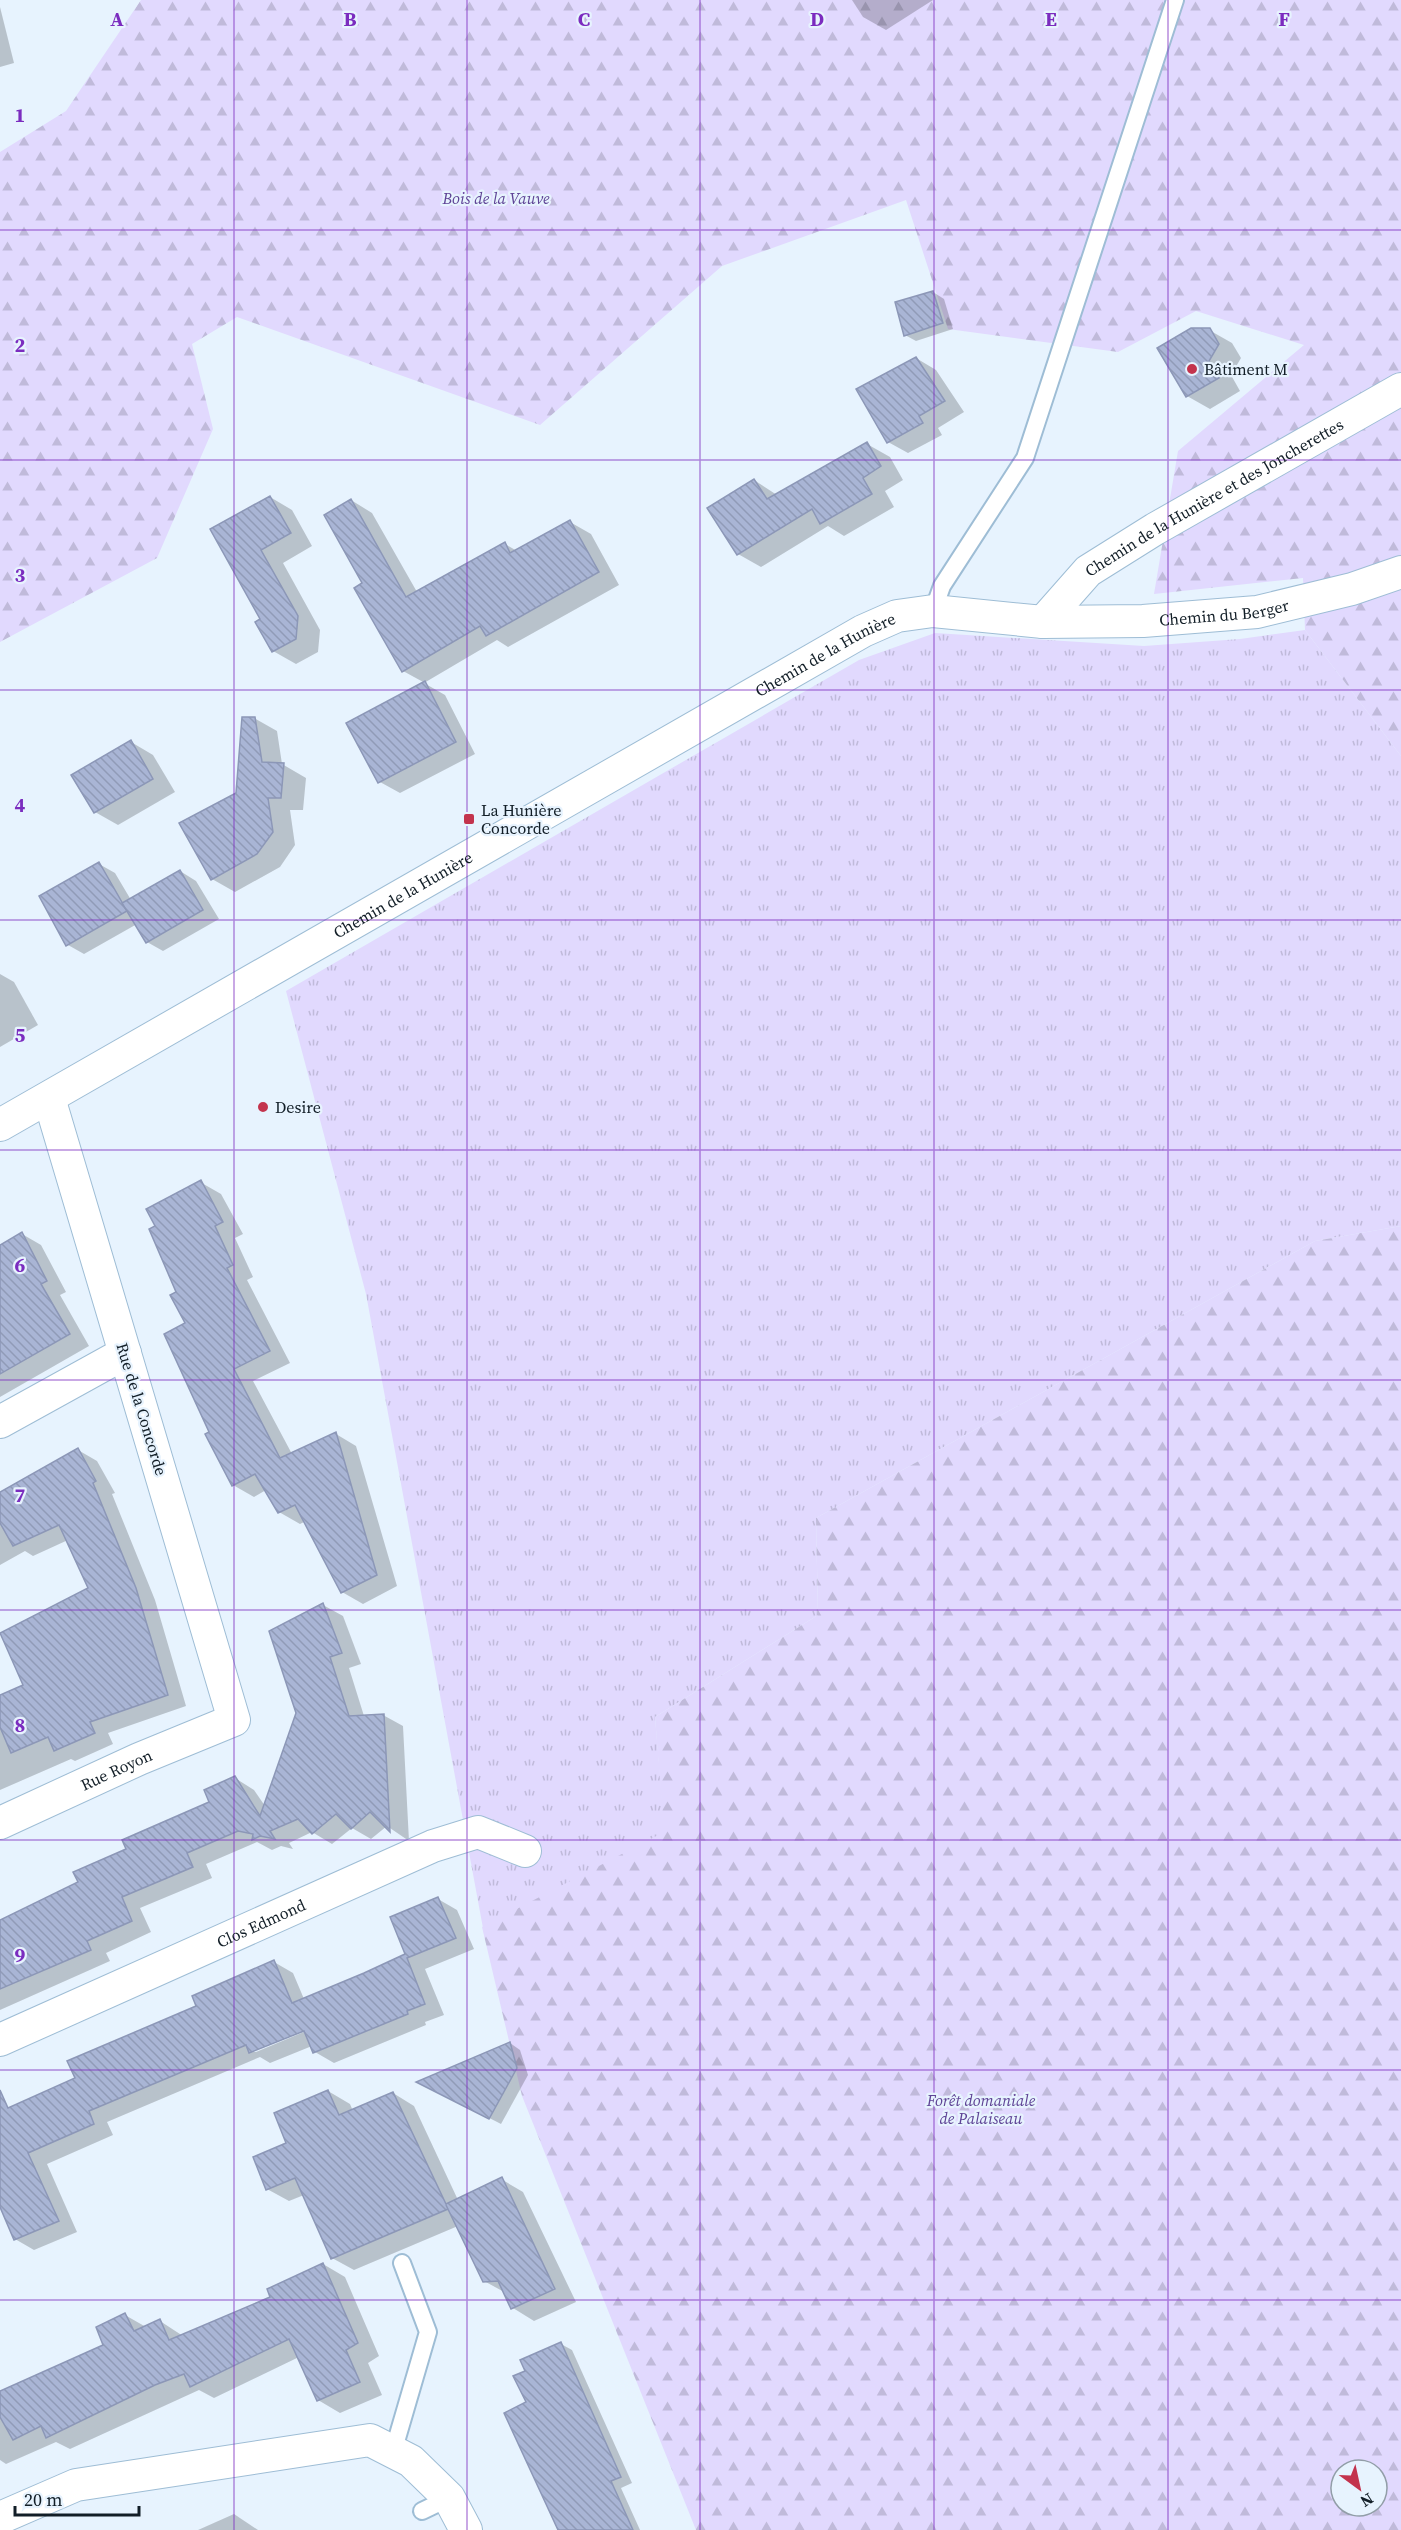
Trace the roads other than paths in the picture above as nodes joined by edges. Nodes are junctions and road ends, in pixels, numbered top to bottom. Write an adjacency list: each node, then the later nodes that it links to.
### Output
1 (1175, 0): 4 (lane)
2 (1401, 389): 5 (street, Chemin de la Hunière et des Joncherettes)
3 (1401, 572): 5 (street, Chemin du Berger)
4 (933, 610): 5 (street, Chemin de la Hunière); 6 (street, Chemin de la Hunière)
5 (1043, 622)
6 (50, 1098): 7 (street, Chemin de la Hunière); 8 (street, Rue de la Concorde)
7 (0, 1125)
8 (125, 1353): 9 (street); 10 (street, Rue de la Concorde)
9 (0, 1422)
10 (234, 1720): 11 (street, Rue Royon)
11 (0, 1823)
12 (525, 1851): 13 (street, Clos Edmond)
13 (0, 2040)
14 (402, 2264): 15 (lane)
15 (393, 2452): 16 (street); 17 (street)
16 (0, 2518)
17 (466, 2530)

